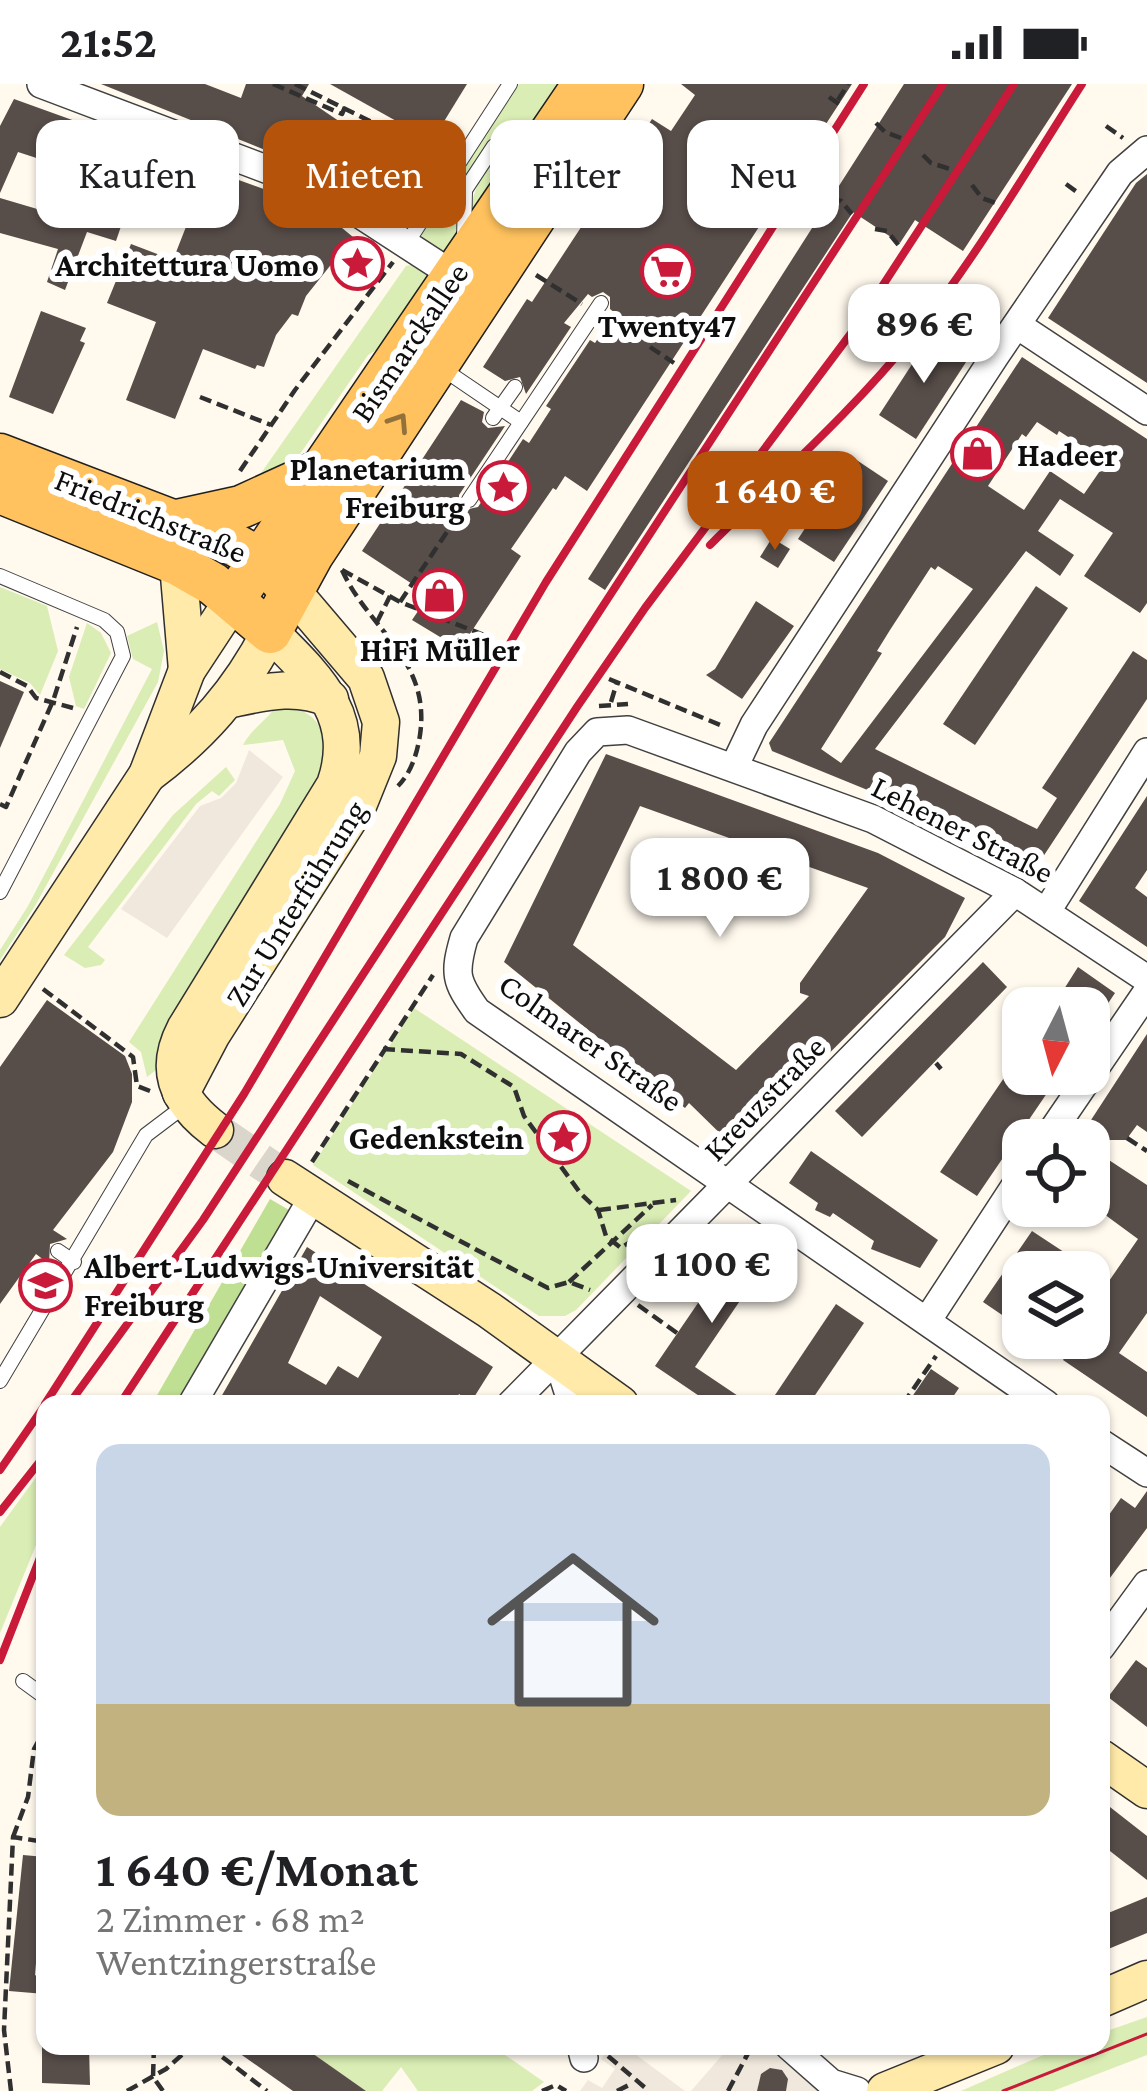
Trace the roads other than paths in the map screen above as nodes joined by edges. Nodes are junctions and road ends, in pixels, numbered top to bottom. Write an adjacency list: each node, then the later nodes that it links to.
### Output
1 (41, 84): 7 (street)
2 (510, 84): 7 (lane, Bismarckallee)
3 (584, 84): 8 (main road, Bismarckallee)
4 (622, 84): 11 (main road, Bismarckallee)
5 (1147, 150): 10 (street)
6 (490, 152): 8 (lane)
7 (406, 243): 8 (street)
8 (460, 268): 11 (main road, Bismarckallee)
9 (598, 308): 15 (lane)
10 (1017, 326): 13 (street); 32 (street)
11 (422, 354): 14 (lane); 17 (main road, Bismarckallee); 25 (main road, Bismarckallee, one-way to 11)
12 (515, 387): 14 (lane)
13 (1147, 411)
14 (497, 413): 15 (lane)
15 (521, 422): 19 (lane)
16 (0, 455): 21 (main road, Friedrichstraße)
17 (323, 469): 20 (main road); 22 (main road, Bismarckallee)
18 (0, 492): 21 (main road, Friedrichstraße)
19 (469, 500)
20 (177, 521): 21 (main road, Friedrichstraße); 22 (main road, Friedrichstraße)
21 (127, 522): 23 (main road, Friedrichstraße)
22 (262, 560): 25 (main road, Friedrichstraße); 26 (main road, Bismarckallee)
23 (178, 564): 26 (main road, Friedrichstraße); 28 (main road)
24 (0, 576): 34 (lane)
25 (292, 591): 27 (main road, Bismarckallee); 40 (main road, Zur Unterführung)
26 (233, 600): 27 (main road, Zur Unterführung); 28 (main road)
27 (270, 632): 29 (main road); 30 (main road, Zur Unterführung)
28 (187, 670): 33 (main road)
29 (231, 699): 30 (main road); 33 (main road)
30 (330, 699): 40 (main road, Zur Unterführung)
31 (1147, 752): 36 (street)
32 (739, 754): 35 (street, Lehener Straße); 44 (street, Colmarer Straße)
33 (147, 775): 38 (main road)
34 (0, 892)
35 (1015, 892): 36 (street, Lehener Straße); 44 (street, Kreuzstraße)
36 (1047, 911): 37 (street, Lehener Straße)
37 (1147, 979)
38 (9, 986)
39 (1147, 992): 41 (street)
40 (184, 1098): 42 (main road); 47 (lane)
41 (1060, 1119)
42 (215, 1130)
43 (307, 1183): 49 (main road); 51 (street)
44 (730, 1183): 48 (street, Colmarer Straße); 49 (street, Kreuzstraße)
45 (1002, 1212): 48 (street)
46 (58, 1251): 47 (lane)
47 (74, 1262): 50 (lane)
48 (938, 1328): 55 (street, Colmarer Straße)
49 (557, 1357): 52 (street, Kreuzstraße); 53 (street); 54 (main road)
50 (0, 1381)
51 (197, 1395)
52 (520, 1395)
53 (569, 1395)
54 (608, 1395)
55 (1033, 1395)
56 (1110, 1449): 57 (street)
57 (1147, 1473)
58 (1146, 1586): 59 (street)
59 (1110, 1635)
60 (23, 1681): 61 (lane)
61 (36, 1690)
62 (1110, 1764): 63 (main road)
63 (1147, 1790)
64 (1147, 1979): 65 (main road)
65 (1110, 1995)
66 (799, 2055): 69 (street)
67 (973, 2055): 70 (main road)
68 (981, 2055): 71 (main road)
69 (857, 2091)
70 (885, 2091)
71 (923, 2091)

